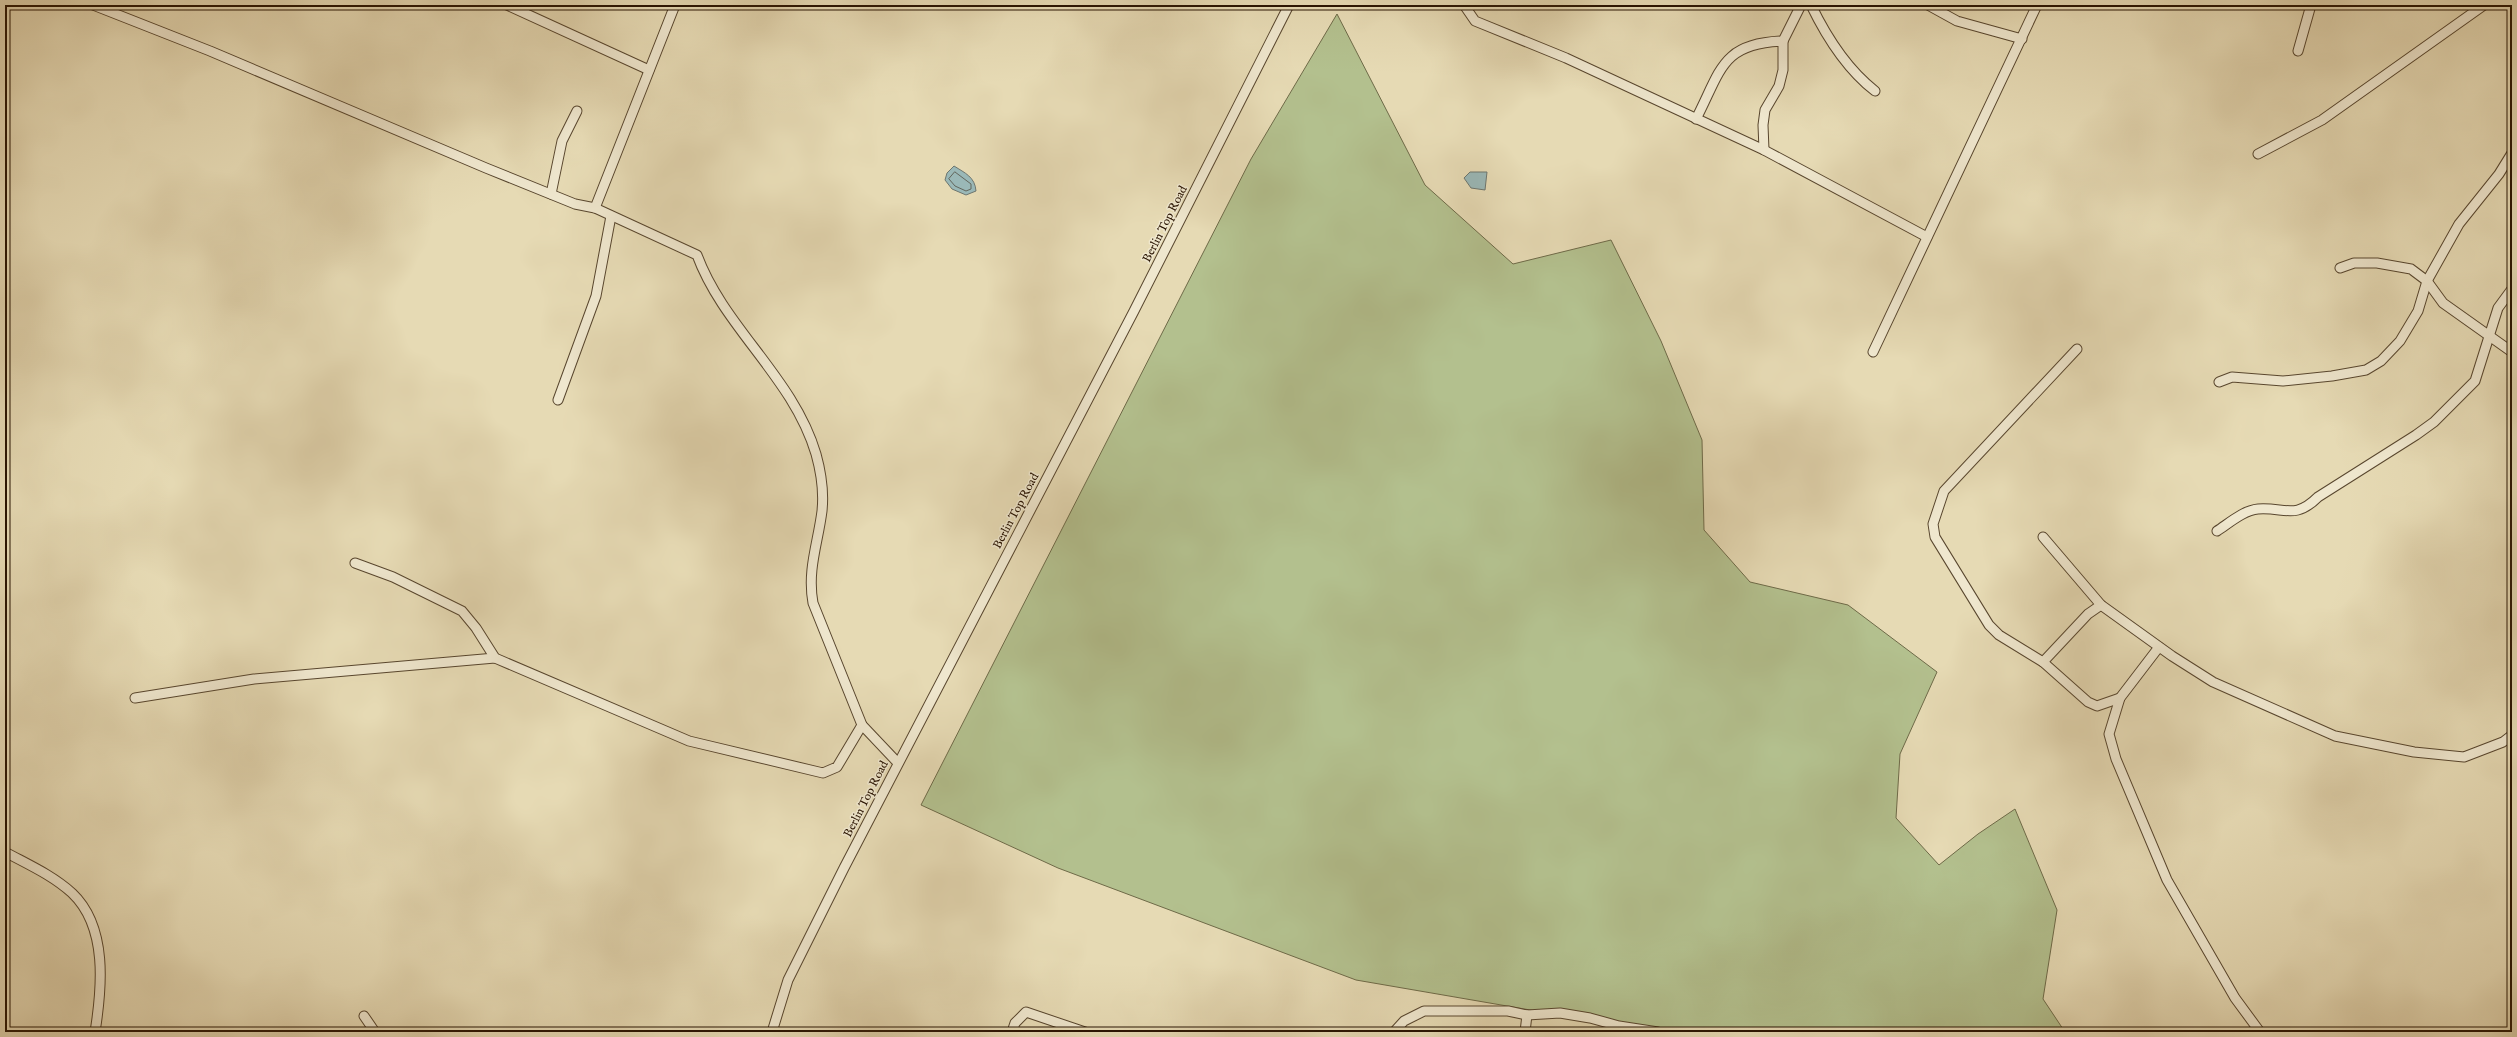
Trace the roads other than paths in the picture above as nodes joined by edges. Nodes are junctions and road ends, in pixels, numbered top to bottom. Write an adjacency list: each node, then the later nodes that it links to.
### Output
1 (93, 5): 22 (street)
2 (508, 5): 15 (street)
3 (675, 5): 15 (street)
4 (1289, 5): 46 (street, Berlin Top Road)
5 (1464, 5): 18 (street)
6 (1801, 5): 13 (street)
7 (1811, 5): 16 (street)
8 (1928, 5): 12 (street)
9 (2037, 5): 12 (street)
10 (2311, 5): 14 (street)
11 (2484, 5): 21 (street)
12 (2022, 39): 25 (street)
13 (1783, 41): 18 (street); 19 (street)
14 (2298, 51)
15 (649, 70): 23 (street)
16 (1875, 91)
17 (577, 111): 22 (street)
18 (1696, 120): 19 (street)
19 (1764, 150): 25 (street)
20 (2512, 153): 27 (street)
21 (2258, 154)
22 (551, 194): 23 (street)
23 (595, 208): 24 (street)
24 (611, 216): 34 (street); 44 (street)
25 (1927, 237): 31 (street)
26 (2340, 268): 27 (street)
27 (2427, 281): 29 (street); 33 (street)
28 (2512, 289): 29 (street)
29 (2490, 335): 32 (street); 35 (street)
30 (2077, 349): 41 (street)
31 (1873, 352)
32 (2512, 352)
33 (2219, 382)
34 (558, 400)
35 (2217, 531)
36 (2043, 537): 38 (street)
37 (355, 563): 40 (street)
38 (2101, 605): 39 (street); 41 (street)
39 (2159, 647): 43 (street); 45 (street)
40 (495, 658): 42 (street); 44 (street)
41 (2043, 662): 43 (street)
42 (135, 698)
43 (2120, 698): 58 (street)
44 (862, 726): 46 (street)
45 (2512, 735)
46 (898, 763): 52 (street, Berlin Top Road)
47 (5, 852): 50 (street)
48 (1527, 1015): 55 (street); 56 (street); 57 (street)
49 (364, 1016): 51 (street)
50 (96, 1032)
51 (375, 1032)
52 (772, 1032)
53 (1012, 1032): 54 (street)
54 (1085, 1032)
55 (1394, 1032)
56 (1525, 1032)
57 (1658, 1032)
58 (2260, 1032)

